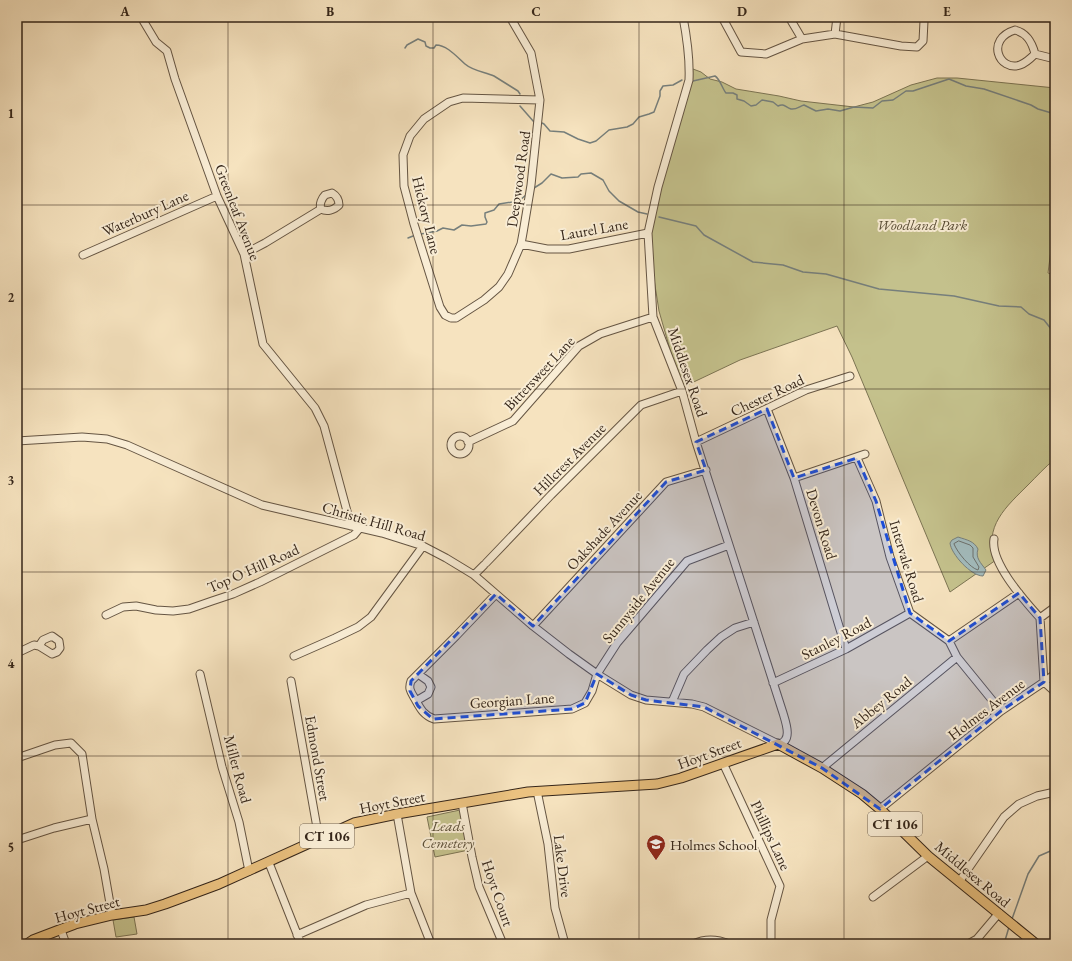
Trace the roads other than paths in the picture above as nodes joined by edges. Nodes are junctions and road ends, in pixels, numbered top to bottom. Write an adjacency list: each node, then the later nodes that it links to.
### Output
1 (141, 17): 13 (street, Greenleaf Avenue)
2 (510, 17): 12 (street, Deepwood Road)
3 (683, 17): 15 (street, Middlesex Road)
4 (722, 17): 9 (street)
5 (789, 17): 9 (street)
6 (837, 17): 8 (street)
7 (922, 17): 8 (street)
8 (835, 34): 9 (street)
9 (802, 39)
10 (1035, 54): 10 (street); 11 (street)
11 (1055, 59)
12 (540, 100): 16 (street, Deepwood Road); 20 (street, Hickory Lane)
13 (217, 196): 17 (street, Greenleaf Avenue); 18 (street, Waterbury Lane)
14 (321, 209): 17 (street)
15 (648, 232): 16 (street, Laurel Lane); 19 (street, Middlesex Road)
16 (520, 244): 20 (street, Deepwood Road)
17 (244, 254): 31 (street, Greenleaf Avenue)
18 (83, 255)
19 (653, 317): 22 (street, Middlesex Road); 25 (street, Bittersweet Lane)
20 (451, 318)
21 (850, 376): 23 (street, Chester Road)
22 (682, 391): 26 (street, Middlesex Road); 36 (street, Hillcrest Avenue)
23 (767, 409): 26 (street, Chester Road); 30 (street, Devon Road)
24 (17, 442): 31 (street, Christie Hill Road)
25 (468, 442)
26 (696, 442): 29 (street, Middlesex Road)
27 (866, 454): 28 (street)
28 (857, 458): 30 (street); 40 (street, Intervale Road)
29 (706, 470): 34 (street, Middlesex Road); 44 (street, Oakshade Avenue)
30 (794, 478): 47 (street, Devon Road)
31 (351, 526): 32 (street, Christie Hill Road)
32 (359, 529): 35 (street, Christie Hill Road); 41 (street, Top O Hill Road)
33 (994, 539): 37 (street)
34 (729, 545): 43 (street, Middlesex Road); 53 (street, Sunnyside Avenue)
35 (423, 546): 36 (street, Christie Hill Road); 49 (street)
36 (474, 575): 38 (street, Christie Hill Road)
37 (1019, 593): 42 (street); 45 (street)
38 (496, 594): 44 (street, Christie Hill Road); 52 (street, Georgian Lane)
39 (1055, 607): 42 (street)
40 (910, 613): 45 (street, Intervale Road); 47 (street, Stanley Road)
41 (106, 615)
42 (1040, 618): 56 (street, Holmes Avenue)
43 (754, 622): 57 (street, Middlesex Road); 60 (street)
44 (533, 626): 53 (street, Christie Hill Road)
45 (949, 641): 50 (street, Intervale Road)
46 (39, 646): 48 (street)
47 (846, 648): 57 (street, Stanley Road)
48 (17, 653)
49 (294, 656)
50 (957, 657): 61 (street, Intervale Road); 65 (street, Abbey Road)
51 (200, 674): 76 (street, Miller Road)
52 (418, 674): 59 (street, Georgian Lane); 59 (street)
53 (597, 674): 59 (street, Georgian Lane); 60 (street, Christie Hill Road)
54 (1055, 674): 56 (street)
55 (291, 681): 72 (street, Edmond Street)
56 (1044, 682): 58 (street); 61 (street, Holmes Avenue)
57 (774, 683): 62 (street, Middlesex Road)
58 (1055, 692)
59 (416, 701)
60 (672, 702): 62 (street, Christie Hill Road)
61 (1000, 711): 69 (street, Holmes Avenue)
62 (778, 744): 64 (main road, Hoyt Street / CT 106); 65 (main road, Middlesex Road / CT 106)
63 (17, 758): 71 (street)
64 (723, 763): 66 (main road, Hoyt Street / CT 106); 92 (street, Phillips Lane)
65 (822, 768): 69 (main road, Middlesex Road / CT 106)
66 (537, 791): 68 (main road, Hoyt Street / CT 106); 89 (street, Lake Drive)
67 (1055, 792): 77 (street)
68 (462, 803): 70 (main road, Hoyt Street / CT 106); 88 (street, Hoyt Court)
69 (880, 809): 74 (main road, Middlesex Road / CT 106)
70 (397, 814): 72 (main road, Hoyt Street / CT 106); 78 (street)
71 (92, 819): 73 (street); 80 (street)
72 (319, 839): 75 (main road, Hoyt Street / CT 106)
73 (17, 840)
74 (928, 856): 77 (main road, Middlesex Road / CT 106); 79 (street)
75 (269, 863): 76 (main road, Hoyt Street / CT 106); 83 (street)
76 (249, 871): 80 (main road, Hoyt Street / CT 106)
77 (959, 882): 81 (main road, Middlesex Road / CT 106)
78 (411, 893): 83 (street); 87 (street)
79 (873, 897)
80 (112, 915): 82 (main road, Hoyt Street / CT 106)
81 (1001, 915): 93 (street); 94 (main road, Middlesex Road / CT 106)
82 (61, 930): 84 (main road, Hoyt Street / CT 106); 85 (street)
83 (298, 935): 86 (street)
84 (27, 944)
85 (66, 944)
86 (301, 944)
87 (431, 944)
88 (503, 944)
89 (565, 944)
90 (692, 944): 91 (street)
91 (728, 944)
92 (771, 944)
93 (968, 944)
94 (1036, 944)

